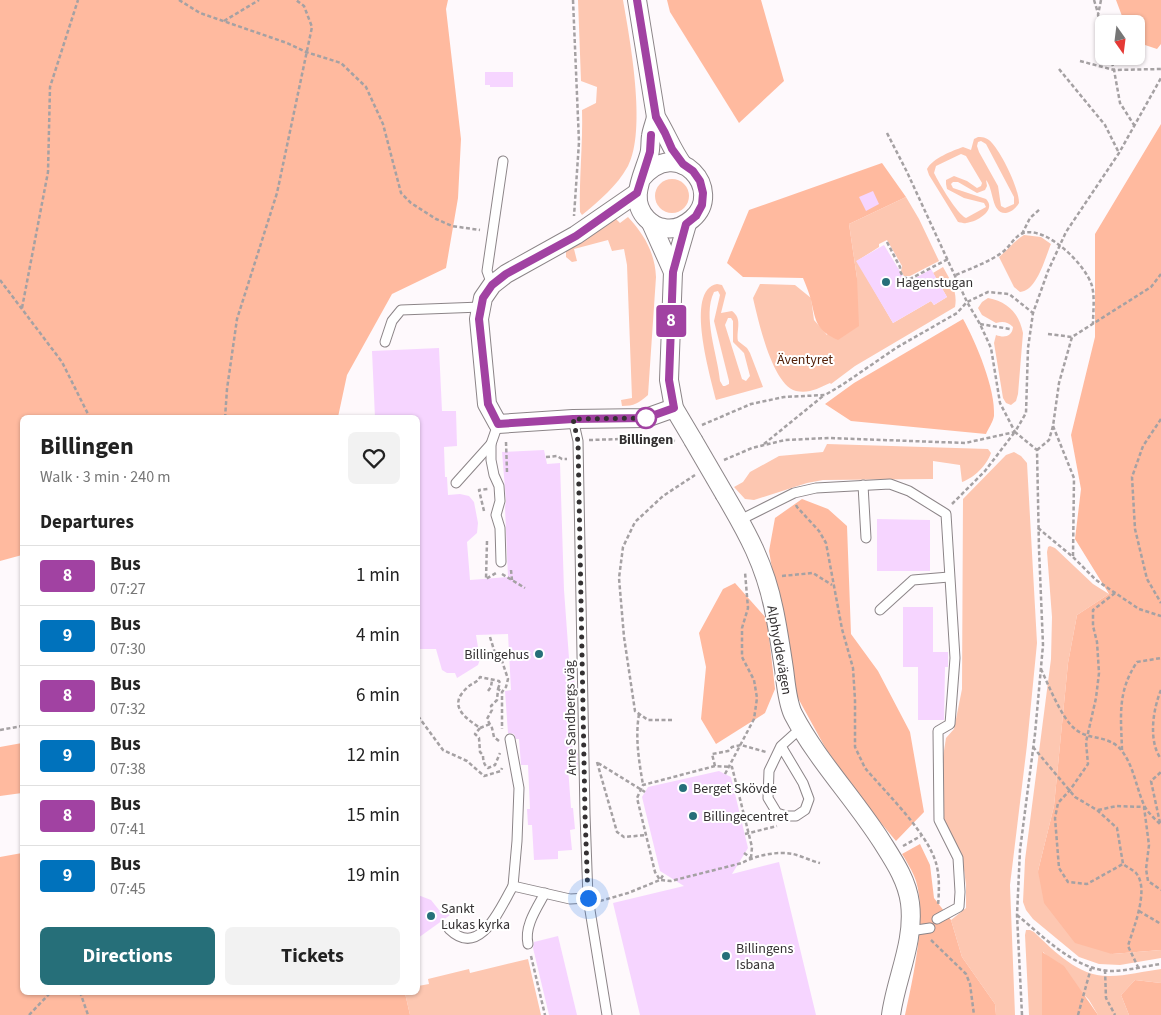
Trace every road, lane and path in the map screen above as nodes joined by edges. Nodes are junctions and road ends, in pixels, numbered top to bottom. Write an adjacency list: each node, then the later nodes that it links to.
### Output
1 (78, 0): 41 (path)
2 (180, 0): 10 (path)
3 (259, 0): 10 (path)
4 (296, 0): 11 (path)
5 (574, 0): 28 (path)
6 (637, 0): 18 (street)
7 (1094, 0): 9 (path)
8 (1100, 0): 9 (path)
9 (1098, 15)
10 (223, 21): 11 (path)
11 (306, 52): 29 (path); 52 (path)
12 (1080, 61): 16 (path)
13 (1113, 65): 16 (path)
14 (1059, 69): 21 (path)
15 (1161, 69): 16 (path)
16 (1114, 70): 19 (path)
17 (1161, 78): 19 (path)
18 (656, 117): 23 (street); 24 (street)
19 (1134, 125): 21 (path)
20 (887, 133): 33 (path)
21 (1119, 153): 32 (path)
22 (503, 161): 29 (lane)
23 (683, 164): 24 (street); 27 (street)
24 (639, 186): 26 (street); 38 (street)
25 (1040, 209): 30 (path)
26 (651, 223): 27 (street); 34 (street, Alphyddevägen)
27 (686, 224): 34 (street, Alphyddevägen)
28 (574, 225)
29 (493, 232): 38 (lane)
30 (1022, 234): 32 (path); 36 (path)
31 (887, 242): 33 (path)
32 (1060, 245): 42 (path); 44 (path)
33 (948, 259): 36 (path)
34 (673, 272): 50 (street, Alphyddevägen)
35 (1161, 274): 44 (path)
36 (956, 276): 39 (path)
37 (0, 280): 41 (path)
38 (492, 285): 40 (street)
39 (967, 302): 42 (path); 43 (path); 49 (path)
40 (481, 307): 48 (lane); 55 (street)
41 (22, 308): 51 (path)
42 (1033, 313): 57 (path)
43 (980, 324): 45 (path); 57 (path)
44 (1093, 324): 47 (path)
45 (1010, 329)
46 (1048, 334): 47 (path)
47 (1072, 337): 56 (path)
48 (385, 342)
49 (825, 395): 58 (path); 61 (path)
50 (674, 408): 53 (street); 58 (street, Alphyddevägen)
51 (88, 415)
52 (225, 415)
53 (573, 419): 55 (street); 59 (lane, Arne Sandbergs väg)
54 (1161, 419): 81 (path)
55 (498, 424): 60 (lane)
56 (1053, 426): 62 (path); 72 (path)
57 (1015, 432): 62 (path); 68 (path)
58 (690, 436): 59 (path); 69 (street, Alphyddevägen, bridge)
59 (578, 441): 64 (lane, Arne Sandbergs väg)
60 (491, 444): 65 (lane); 73 (lane)
61 (762, 445)
62 (1037, 450): 70 (path)
63 (546, 456): 64 (path)
64 (579, 459): 134 (lane, Arne Sandbergs väg)
65 (456, 483)
66 (863, 485): 67 (lane); 68 (lane); 71 (lane)
67 (794, 493): 69 (lane); 78 (path)
68 (946, 514): 76 (lane)
69 (740, 520): 77 (street, Alphyddevägen)
70 (1038, 528): 72 (path); 86 (path)
71 (866, 538)
72 (1073, 557): 80 (path)
73 (501, 562)
74 (744, 566): 101 (path)
75 (499, 572): 79 (path)
76 (949, 577): 82 (lane); 138 (lane)
77 (766, 578): 78 (path); 97 (street, Alphyddevägen)
78 (833, 586): 138 (path)
79 (525, 588)
80 (1115, 593): 83 (path); 99 (path)
81 (1161, 603)
82 (880, 610)
83 (1161, 616)
84 (490, 637): 91 (path)
85 (1161, 658): 105 (path)
86 (1041, 669): 99 (path); 103 (path)
87 (492, 680): 88 (path); 90 (path); 96 (path)
88 (498, 689): 91 (path); 94 (path)
89 (1161, 690): 107 (path)
90 (488, 691)
91 (502, 692): 100 (path)
92 (639, 714): 115 (path)
93 (420, 719): 109 (path)
94 (490, 724): 96 (path); 100 (path)
95 (20, 726): 98 (path)
96 (480, 728): 104 (path)
97 (801, 728): 102 (lane); 142 (street, Alphyddevägen)
98 (0, 730)
99 (1087, 735): 105 (path); 117 (path)
100 (506, 741): 131 (lane)
101 (741, 745): 106 (path); 110 (path); 112 (path)
102 (781, 746): 106 (lane); 106 (lane)
103 (1033, 747): 117 (path); 137 (path)
104 (501, 750)
105 (1122, 751): 119 (path)
106 (777, 755)
107 (1161, 759)
108 (597, 762): 124 (path)
109 (503, 763)
110 (714, 766): 115 (path); 126 (path)
111 (606, 768): 116 (path)
112 (728, 769): 114 (path); 116 (path)
113 (1161, 772): 121 (path)
114 (725, 774)
115 (643, 785): 124 (path)
116 (640, 789): 118 (path)
117 (1070, 790): 120 (path); 128 (path)
118 (645, 792)
119 (1144, 807): 120 (path); 121 (path); 132 (path)
120 (1097, 810): 128 (path)
121 (1161, 825)
122 (778, 826): 123 (path)
123 (744, 834)
124 (646, 835): 130 (path)
125 (744, 853): 126 (path)
126 (751, 858): 127 (path); 130 (path)
127 (820, 863)
128 (1123, 864): 136 (path)
129 (664, 874): 130 (path)
130 (660, 880): 135 (path)
131 (512, 886): 133 (lane); 141 (lane)
132 (1161, 890)
133 (545, 893): 134 (lane); 143 (lane)
134 (588, 898): 153 (lane, Arne Sandbergs väg)
135 (602, 900)
136 (1138, 911): 139 (path); 145 (path)
137 (1017, 915): 146 (path); 156 (path)
138 (937, 919)
139 (1161, 924)
140 (930, 928): 142 (lane); 155 (path)
141 (449, 929)
142 (910, 931): 154 (street, Alphyddevägen)
143 (528, 944): 152 (path)
144 (1161, 964): 145 (path)
145 (1138, 967): 147 (path)
146 (1091, 968): 147 (path); 157 (path)
147 (1105, 970): 158 (path)
148 (47, 995): 150 (path)
149 (81, 995): 151 (path)
150 (29, 1015)
151 (88, 1015)
152 (545, 1015)
153 (607, 1015)
154 (891, 1015)
155 (974, 1015)
156 (1022, 1015)
157 (1078, 1015)
158 (1115, 1015)

